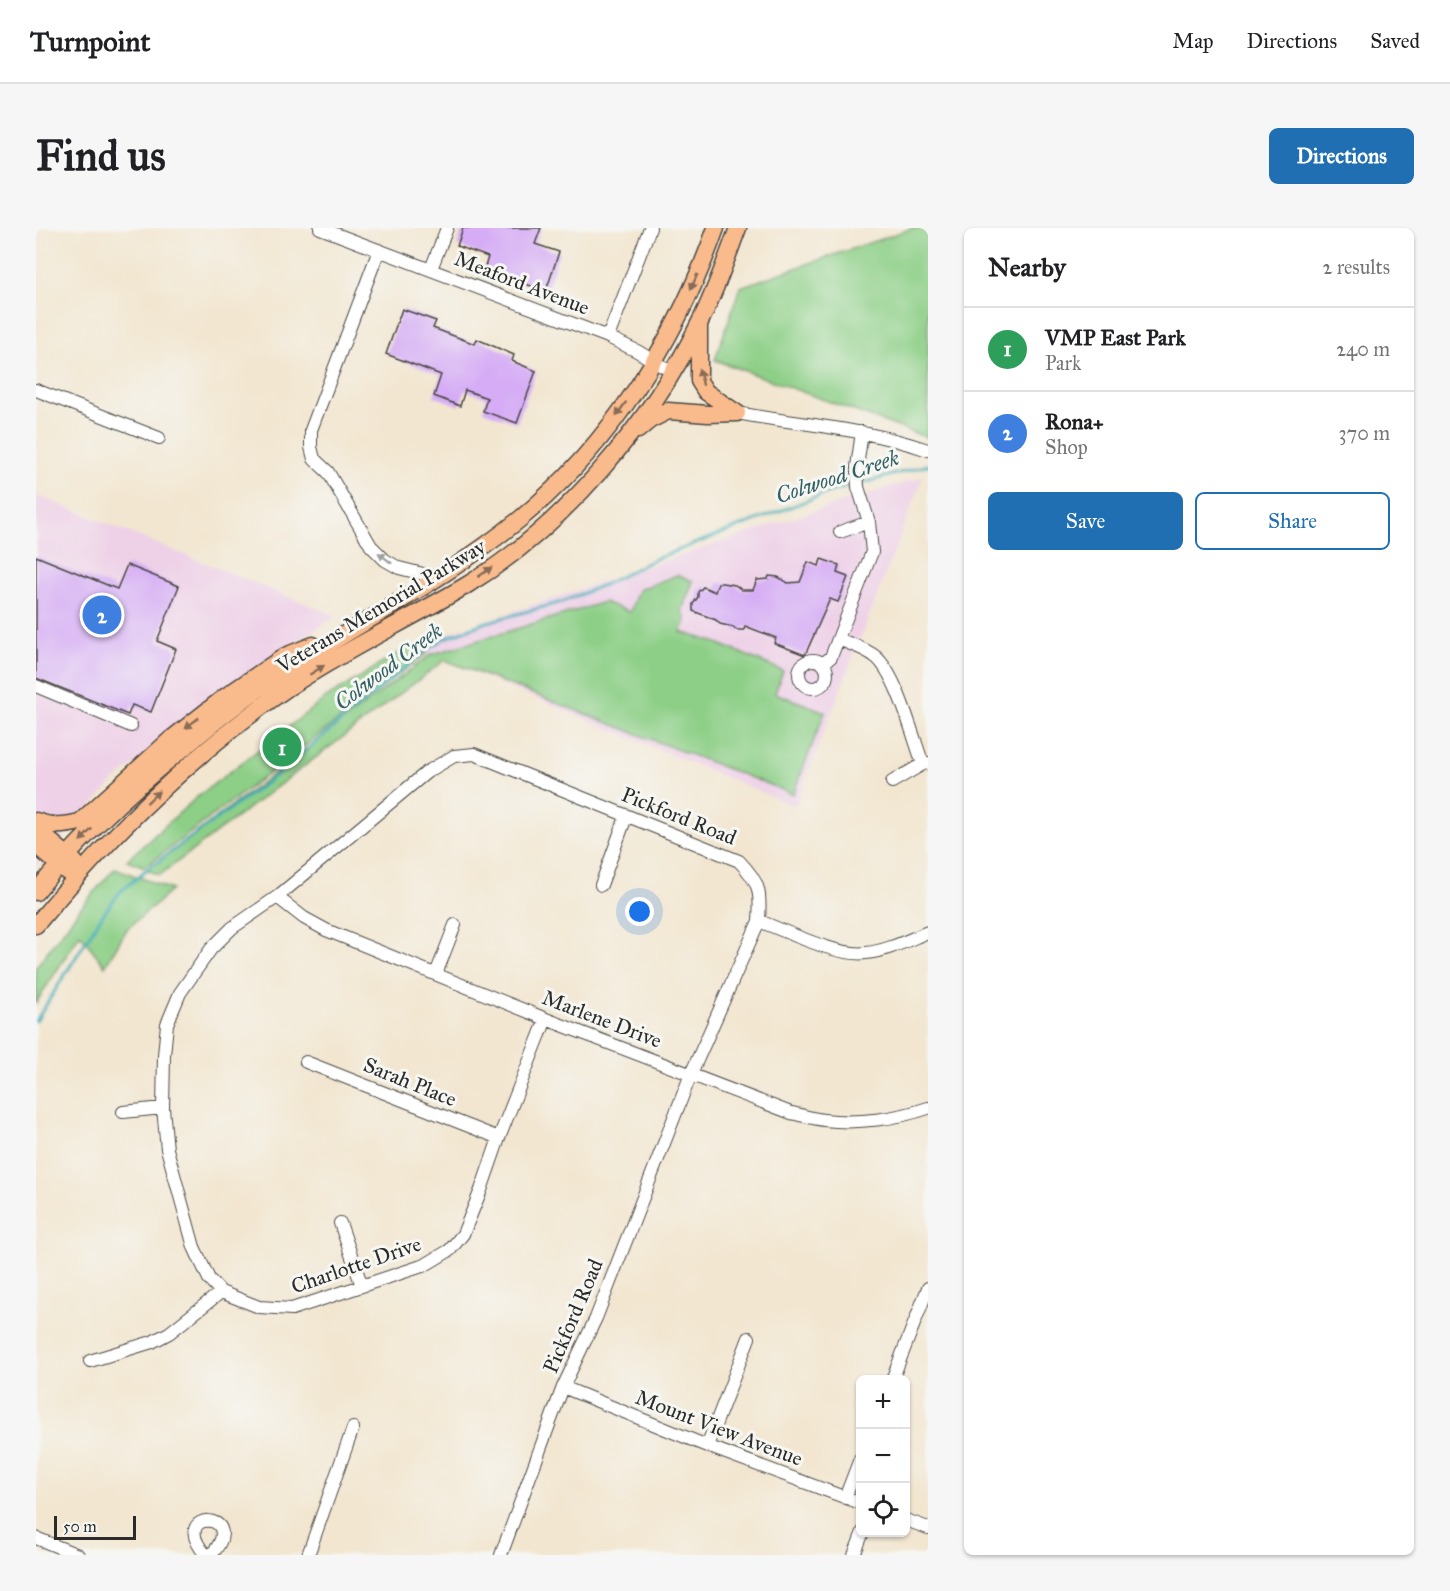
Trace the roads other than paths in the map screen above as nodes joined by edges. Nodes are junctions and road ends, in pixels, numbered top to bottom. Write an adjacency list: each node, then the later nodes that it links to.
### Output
1 (320, 228): 6 (street, Meaford Avenue)
2 (447, 228): 7 (street)
3 (650, 228): 9 (street)
4 (716, 228): 10 (main road, Veterans Memorial Parkway, one-way to 10)
5 (738, 228): 8 (main road, Veterans Memorial Parkway)
6 (379, 250): 7 (street, Meaford Avenue); 20 (street, one-way to 6)
7 (431, 269): 9 (street, Meaford Avenue)
8 (699, 324): 11 (main road, Veterans Memorial Parkway); 13 (main road, one-way to 8)
9 (608, 337): 10 (street, Meaford Avenue)
10 (655, 361): 11 (street, Meaford Avenue); 20 (main road, Veterans Memorial Parkway, one-way to 20)
11 (672, 372): 16 (main road, Veterans Memorial Parkway)
12 (36, 390): 15 (street)
13 (736, 413): 14 (street); 16 (main road)
14 (862, 432): 17 (street); 18 (street)
15 (159, 438)
16 (625, 442): 25 (main road, Veterans Memorial Parkway, one-way to 16)
17 (928, 450)
18 (869, 522): 19 (street); 22 (street)
19 (840, 532)
20 (439, 578): 21 (main road, Veterans Memorial Parkway)
21 (350, 632): 25 (main road, Veterans Memorial Parkway); 30 (main road, one-way to 30)
22 (838, 639): 23 (street); 27 (street)
23 (824, 663)
24 (36, 686): 26 (street)
25 (264, 696): 33 (main road, Veterans Memorial Parkway, one-way to 33); 34 (main road, Veterans Memorial Parkway, one-way to 25)
26 (131, 726)
27 (926, 763): 28 (street)
28 (892, 782)
29 (626, 817): 35 (street); 37 (street, Pickford Road); 38 (street, Pickford Road)
30 (36, 821)
31 (36, 829): 33 (main road)
32 (36, 845): 33 (main road)
33 (62, 860): 34 (main road); 36 (main road, Veterans Memorial Parkway)
34 (79, 874): 39 (main road, Veterans Memorial Parkway)
35 (601, 885)
36 (36, 891)
37 (277, 897): 42 (street, Marlene Drive); 46 (street, Pickford Road)
38 (759, 921): 41 (street); 45 (street, Pickford Road)
39 (36, 925)
40 (455, 925): 42 (street)
41 (928, 932)
42 (436, 974): 43 (street, Marlene Drive)
43 (546, 1019): 45 (street, Marlene Drive); 49 (street, Charlotte Drive)
44 (306, 1062): 49 (street, Sarah Place)
45 (691, 1074): 47 (street, Marlene Drive); 57 (street, Pickford Road)
46 (164, 1108): 48 (street); 53 (street, Pickford Road)
47 (928, 1108)
48 (123, 1112)
49 (499, 1138): 51 (street, Charlotte Drive)
50 (340, 1223): 51 (street)
51 (362, 1286): 53 (street, Charlotte Drive)
52 (928, 1288): 56 (street)
53 (221, 1292): 55 (street)
54 (749, 1338): 59 (street)
55 (90, 1361)
56 (894, 1375)
57 (563, 1387): 59 (street, Mount View Avenue); 71 (street, Pickford Road)
58 (353, 1428): 70 (street)
59 (707, 1446): 61 (street, Mount View Avenue)
60 (856, 1471): 61 (street)
61 (845, 1498): 62 (street, Mount View Avenue)
62 (856, 1501)
63 (910, 1521): 64 (street)
64 (928, 1528)
65 (861, 1537): 72 (street)
66 (36, 1538): 67 (street)
67 (78, 1555)
68 (206, 1555): 69 (street)
69 (211, 1555)
70 (308, 1555)
71 (501, 1555)
72 (854, 1555)

